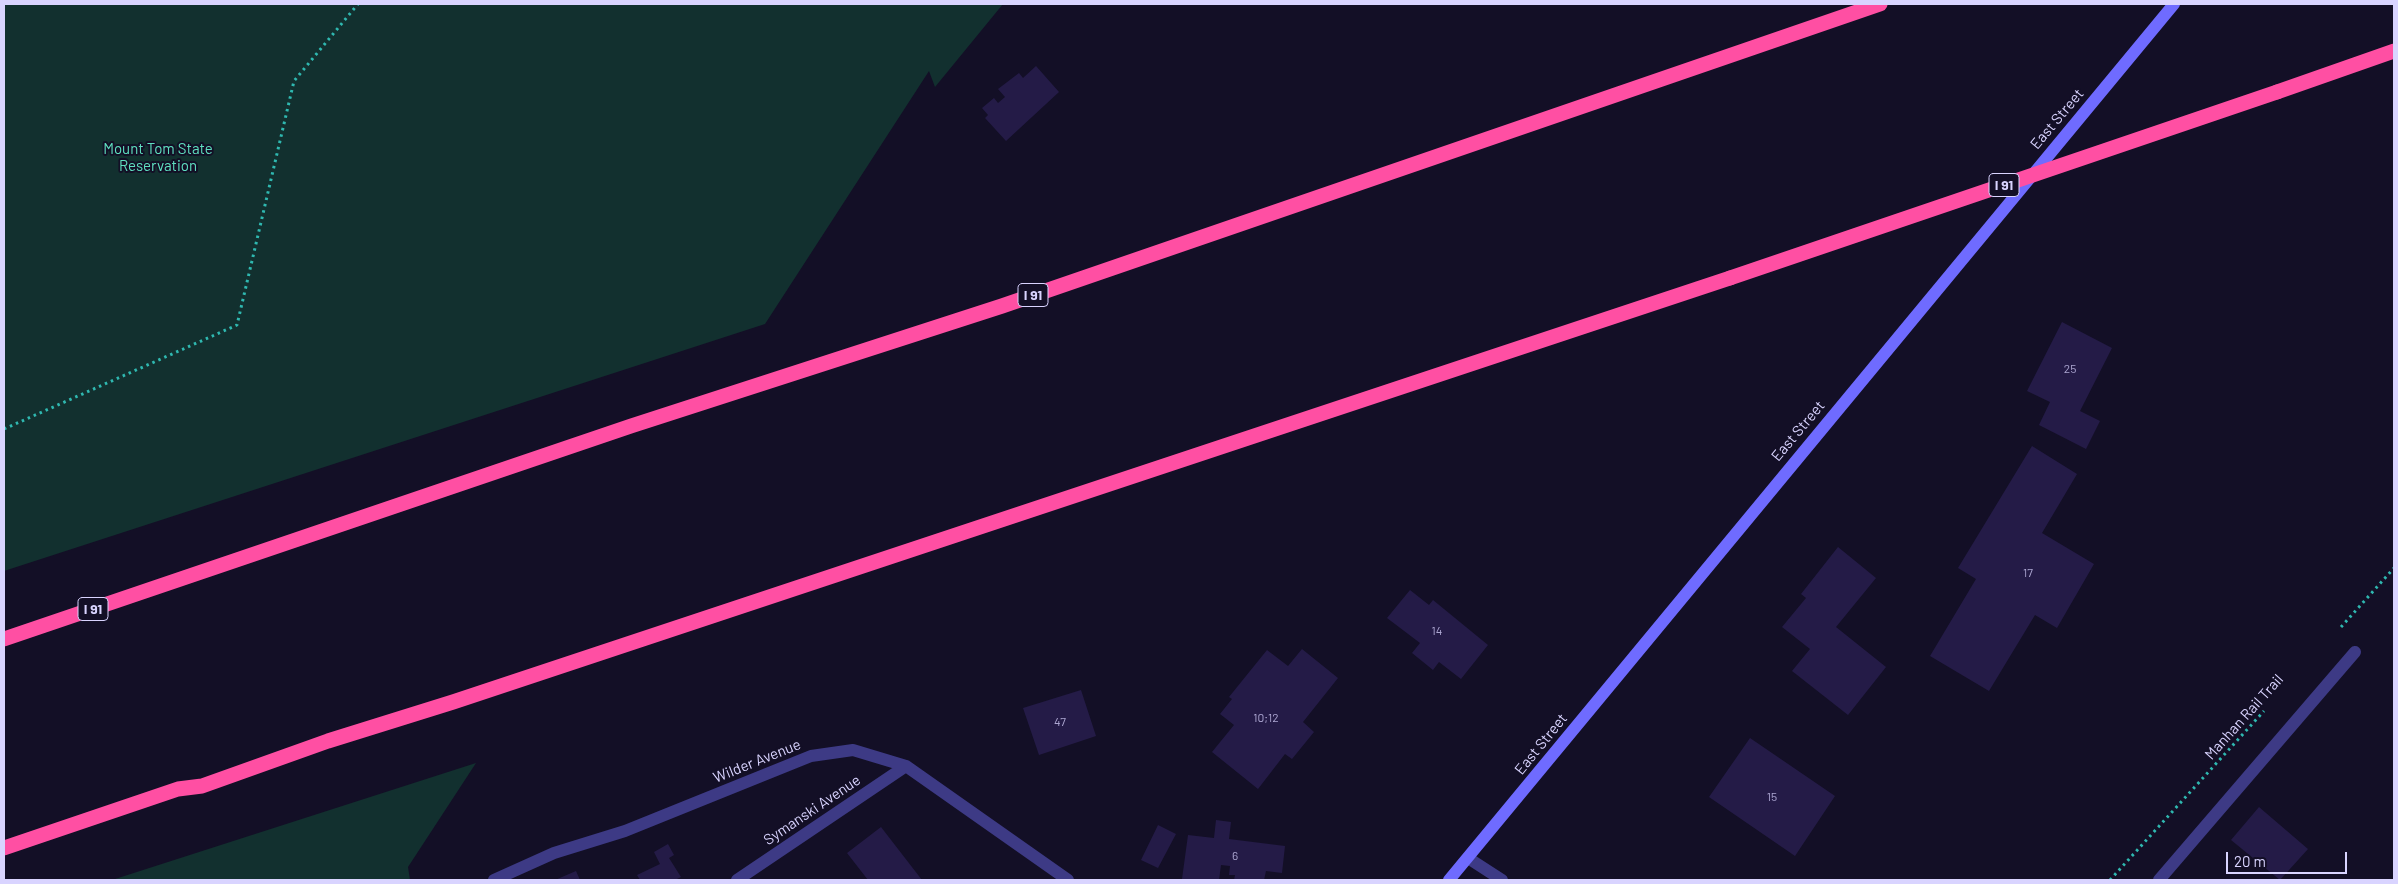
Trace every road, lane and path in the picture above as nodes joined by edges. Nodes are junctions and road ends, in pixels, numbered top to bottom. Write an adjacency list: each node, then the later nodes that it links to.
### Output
1 (358, 4): 5 (path)
2 (1880, 4): 8 (highway, I 91)
3 (2174, 4): 13 (main road, East Street)
4 (2394, 51): 12 (highway, I 91, bridge)
5 (4, 429)
6 (2394, 568): 7 (path)
7 (2340, 627)
8 (4, 639)
9 (2355, 652): 20 (street)
10 (2268, 707): 19 (path, Manhan Rail Trail)
11 (906, 766): 14 (street, Wilder Avenue); 15 (street, Symanski Avenue); 16 (street, Wilder Avenue)
12 (4, 848)
13 (1468, 858): 17 (main road, East Street); 18 (street)
14 (494, 880)
15 (737, 880)
16 (1068, 880)
17 (1449, 880)
18 (1502, 880)
19 (2110, 880)
20 (2159, 880)

